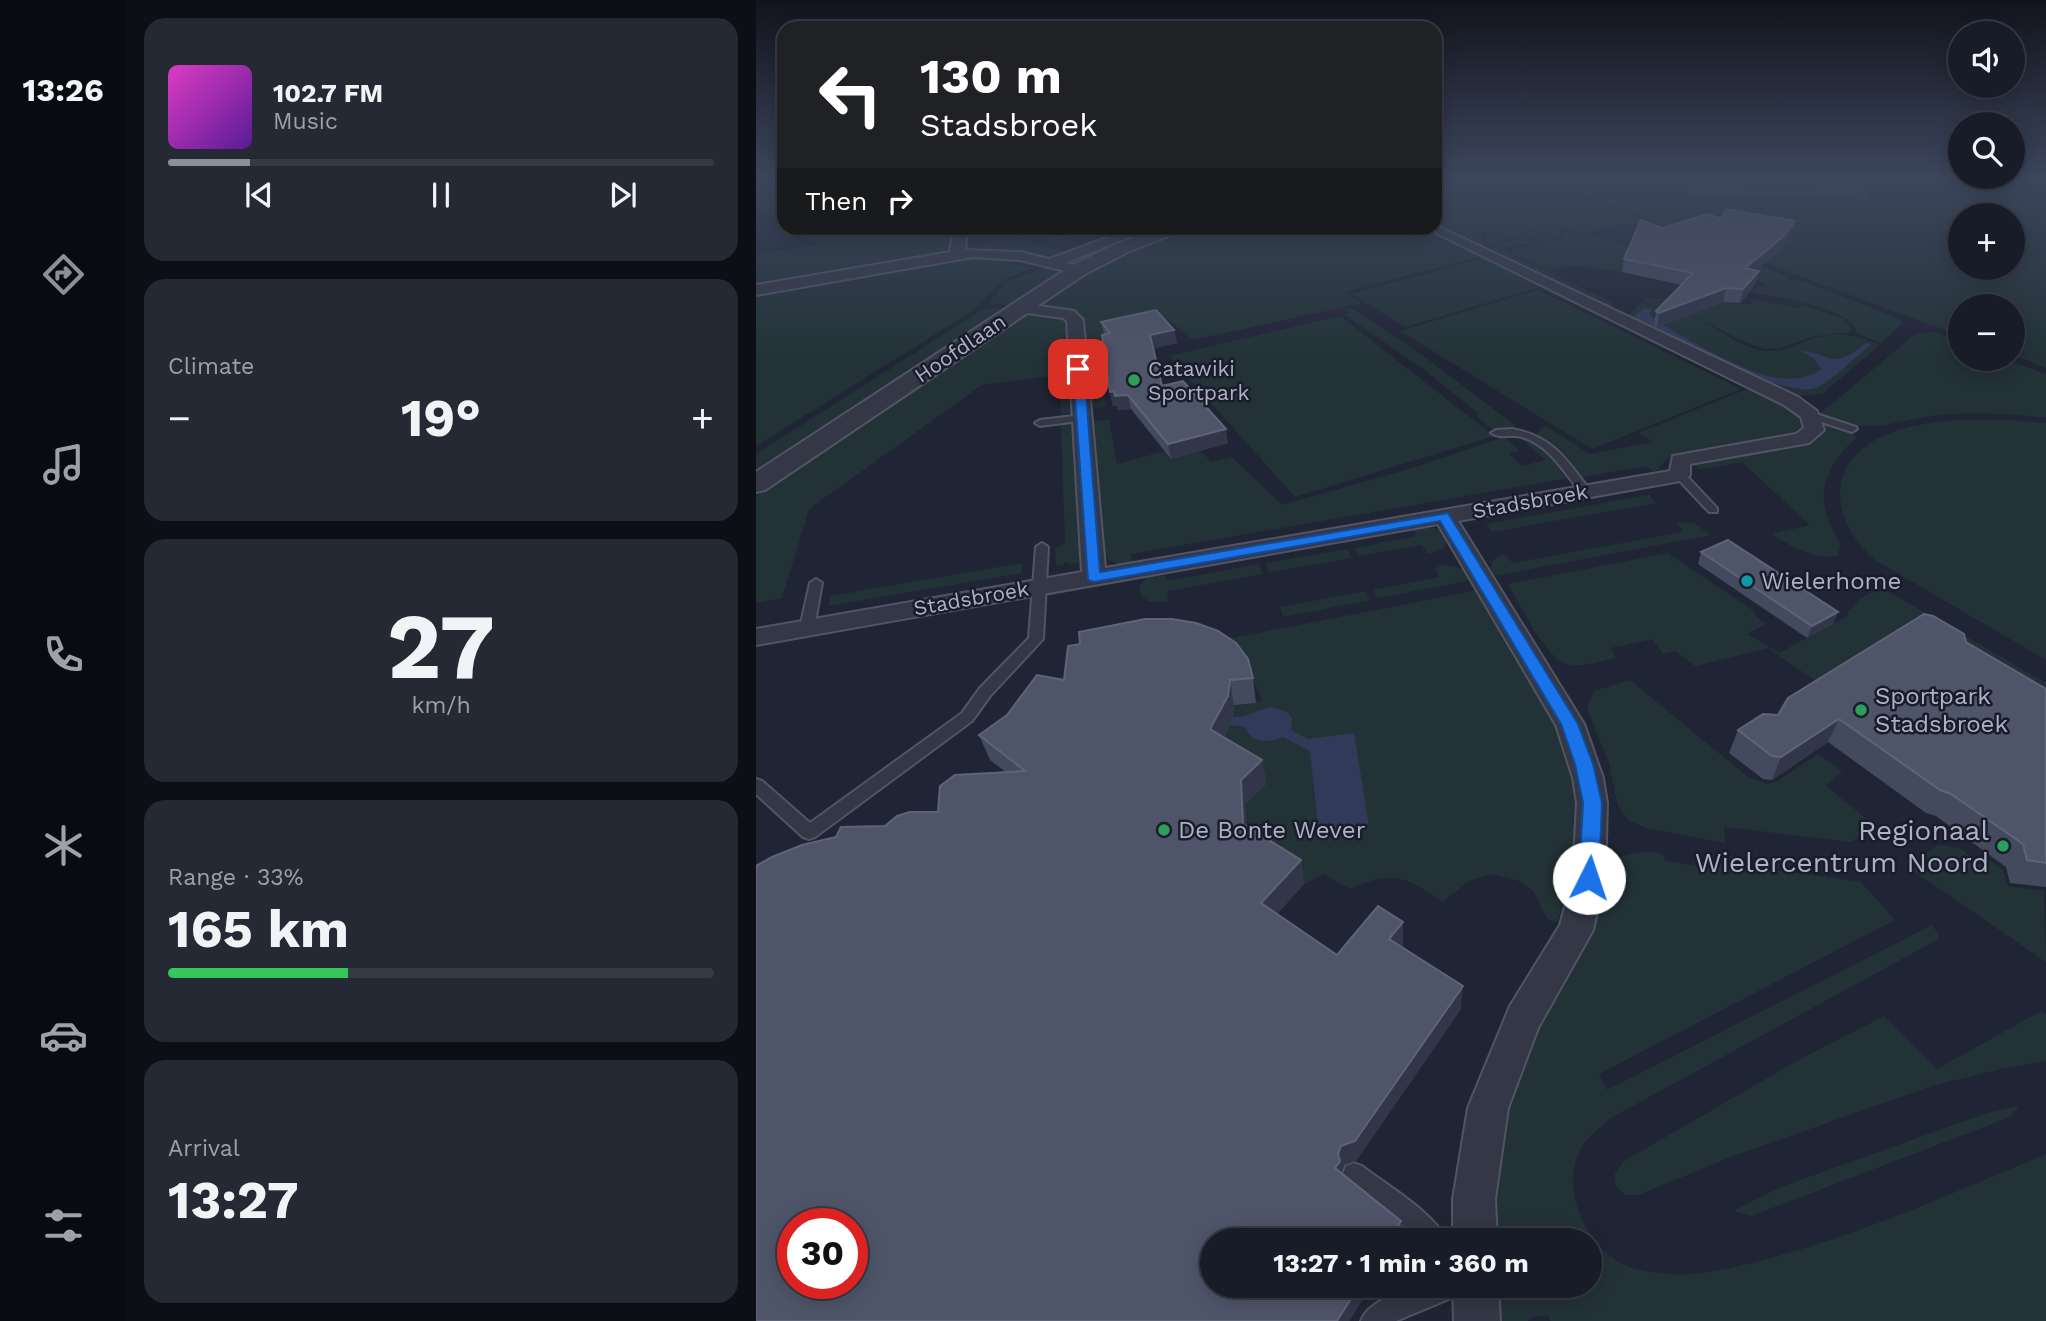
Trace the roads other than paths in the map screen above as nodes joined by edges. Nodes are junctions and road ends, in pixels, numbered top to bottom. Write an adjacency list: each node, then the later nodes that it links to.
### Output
1 (959, 239): 5 (street)
2 (1116, 239): 6 (street)
3 (1146, 239): 7 (street, Hoofdlaan)
4 (1455, 239): 10 (street)
5 (957, 255): 6 (street); 8 (street)
6 (1051, 263): 7 (street)
7 (1078, 270): 9 (street, Hoofdlaan)
8 (756, 290)
9 (1019, 308): 11 (street); 16 (street, Hoofdlaan)
10 (1810, 415): 13 (lane); 15 (street)
11 (1082, 418): 12 (lane); 21 (street)
12 (1040, 423)
13 (1852, 429)
14 (1496, 433): 17 (lane)
15 (1679, 475): 17 (street, Stadsbroek); 18 (lane)
16 (756, 484)
17 (1585, 491): 19 (street, Stadsbroek)
18 (1713, 510)
19 (1444, 516): 21 (street, Stadsbroek); 29 (street)
20 (1042, 547): 23 (lane)
21 (1094, 577): 23 (street, Stadsbroek)
22 (816, 583): 24 (lane)
23 (1041, 586): 24 (street, Stadsbroek); 26 (lane)
24 (807, 628): 25 (street, Stadsbroek)
25 (756, 637)
26 (756, 785)
27 (1354, 1174): 28 (lane)
28 (1422, 1228)
29 (1475, 1228)
30 (1421, 1298): 32 (lane)
31 (1476, 1298): 33 (street)
32 (1373, 1321)
33 (1477, 1321)

